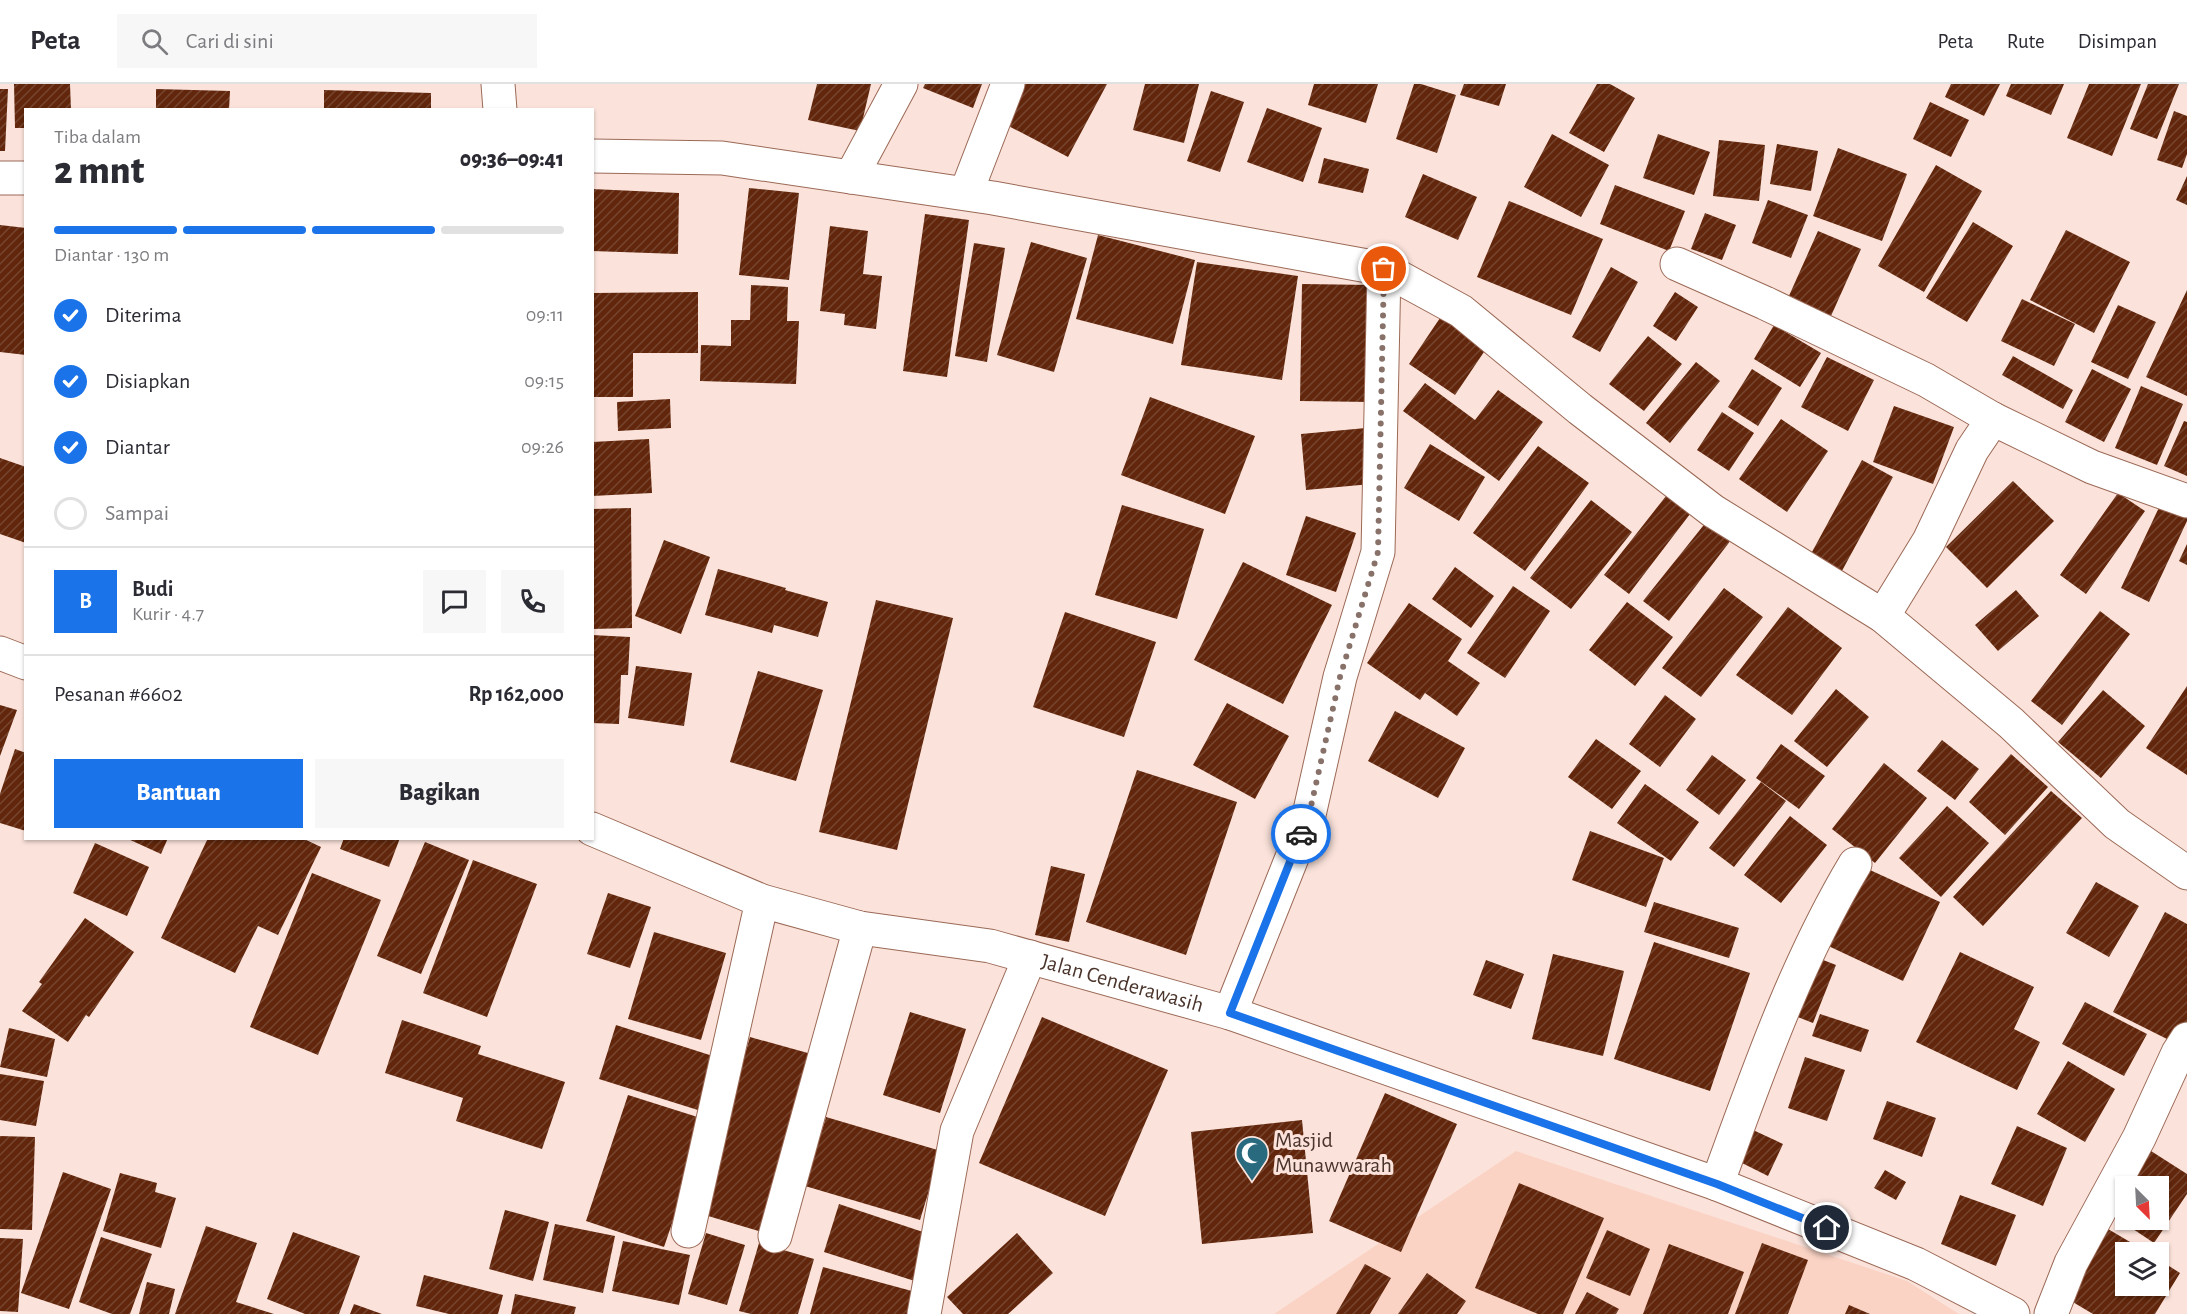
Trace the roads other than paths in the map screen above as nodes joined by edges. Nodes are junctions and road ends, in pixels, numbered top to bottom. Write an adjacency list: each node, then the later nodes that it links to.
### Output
1 (498, 84): 4 (street)
2 (901, 84): 6 (street)
3 (1008, 84): 9 (street)
4 (500, 108)
5 (594, 156): 6 (street)
6 (851, 177): 9 (street)
7 (0, 178): 8 (street)
8 (24, 178)
9 (966, 194): 11 (street)
10 (1677, 264): 12 (street)
11 (1384, 269): 14 (street); 23 (street)
12 (1993, 419): 13 (street); 14 (street)
13 (2187, 501)
14 (1883, 616): 19 (street)
15 (0, 653): 16 (street)
16 (24, 662)
17 (594, 831): 20 (street, Jalan Cenderawasih)
18 (1855, 864): 25 (street)
19 (2187, 873)
20 (762, 901): 21 (street, Jalan Cenderawasih); 26 (street)
21 (860, 928): 22 (street, Jalan Cenderawasih); 27 (street)
22 (1030, 957): 23 (street, Jalan Cenderawasih); 28 (street)
23 (1230, 1013): 25 (street, Jalan Cenderawasih)
24 (2187, 1039): 30 (street)
25 (1717, 1184): 29 (street, Jalan Cenderawasih)
26 (688, 1231)
27 (775, 1236)
28 (924, 1314)
29 (2013, 1314)
30 (2051, 1314)

